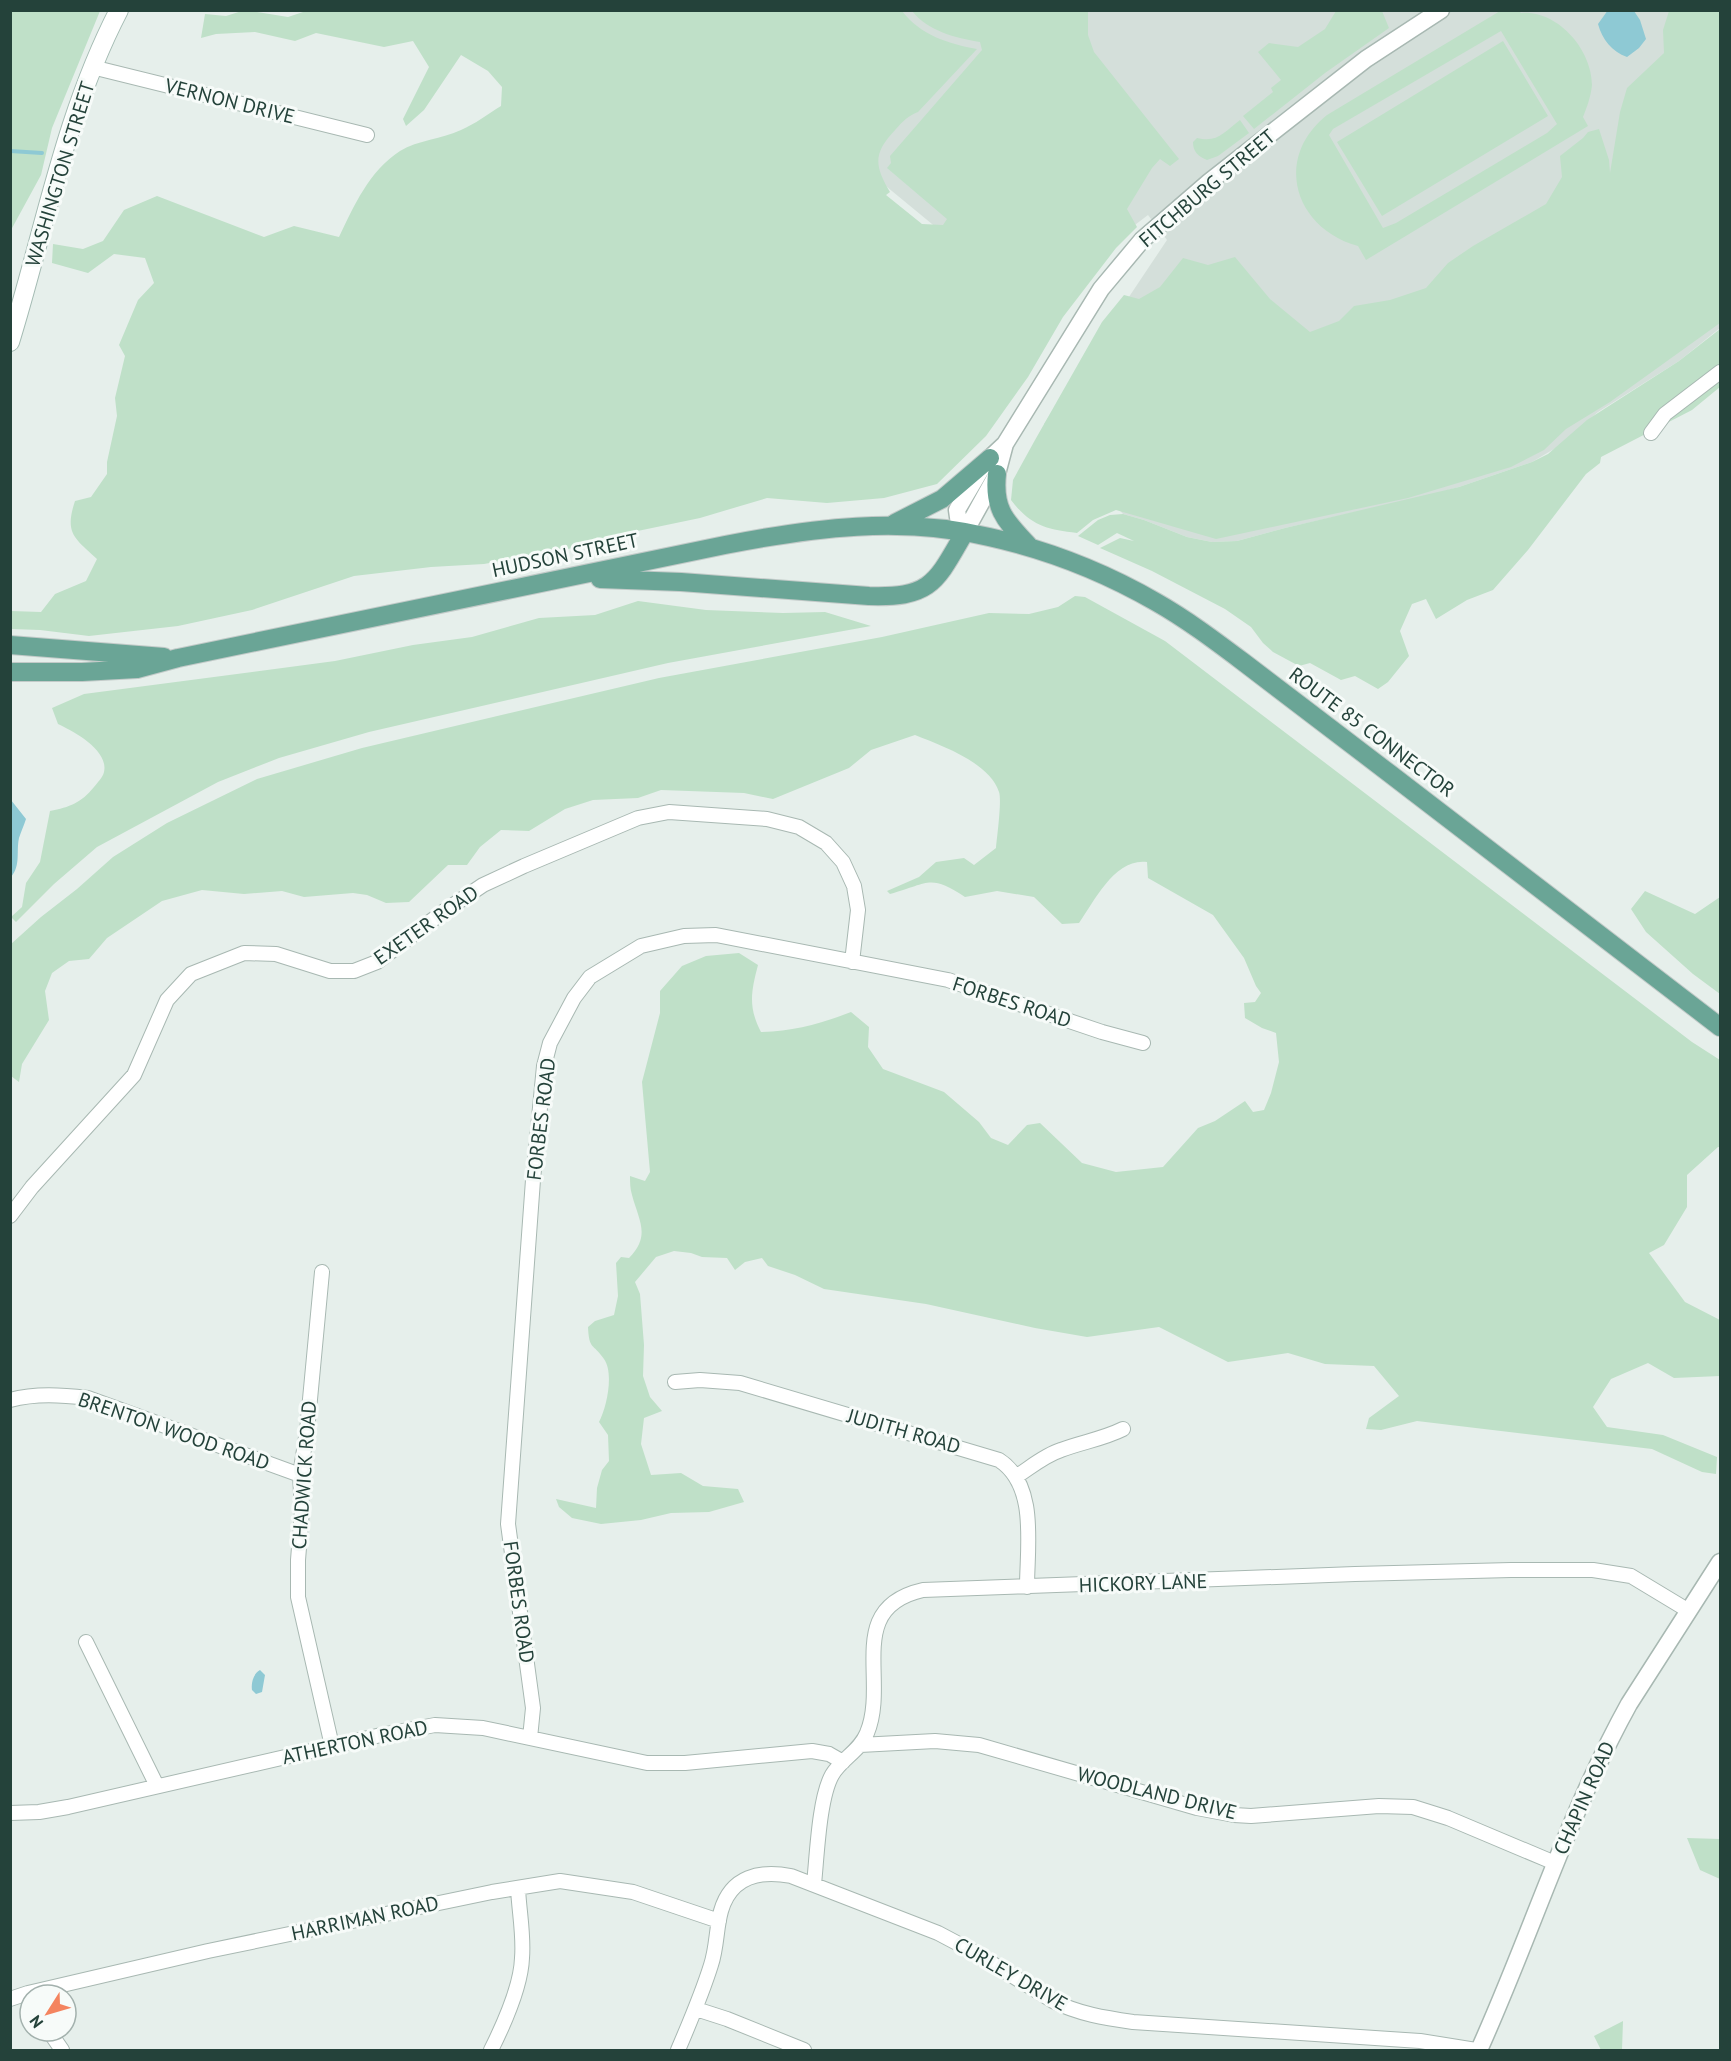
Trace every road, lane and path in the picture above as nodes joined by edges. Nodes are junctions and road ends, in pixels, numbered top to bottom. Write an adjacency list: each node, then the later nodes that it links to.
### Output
1 (119, 10): 3 (main road, WASHINGTON STREET)
2 (1442, 10): 8 (street, FITCHBURG STREET)
3 (92, 67): 4 (street, VERNON DRIVE); 5 (main road, WASHINGTON STREET)
4 (367, 135)
5 (10, 342)
6 (1720, 372): 7 (street)
7 (1651, 433)
8 (993, 466): 9 (main road); 10 (street); 11 (main road)
9 (887, 525): 10 (main road, HUDSON STREET); 12 (main road, HUDSON STREET)
10 (965, 532): 11 (main road, ROUTE 85 CONNECTOR); 12 (main road)
11 (1030, 547): 17 (main road, ROUTE 85 CONNECTOR)
12 (538, 584): 14 (main road, HUDSON STREET)
13 (10, 645): 14 (main road, HUDSON STREET)
14 (178, 658): 15 (main road, HUDSON STREET)
15 (10, 672)
16 (852, 962): 18 (street, FORBES ROAD); 19 (street, EXETER ROAD); 30 (street, FORBES ROAD)
17 (1720, 1027)
18 (1143, 1043)
19 (10, 1216)
20 (322, 1272): 24 (street, CHADWICK ROAD)
21 (675, 1382): 25 (street, JUDITH ROAD)
22 (10, 1400): 24 (street, BRENTON WOOD ROAD)
23 (1123, 1429): 25 (street)
24 (300, 1475): 32 (street, CHADWICK ROAD)
25 (1017, 1476): 27 (street)
26 (1720, 1562): 28 (street, CHAPIN ROAD)
27 (1027, 1587): 28 (street, HICKORY LANE); 31 (street, HICKORY LANE)
28 (1689, 1611): 36 (street, CHAPIN ROAD)
29 (86, 1642): 34 (street)
30 (530, 1738): 32 (street, ATHERTON ROAD); 33 (street, ATHERTON ROAD)
31 (860, 1745): 33 (street, HICKORY LANE); 36 (street, WOODLAND DRIVE)
32 (332, 1746): 34 (street, ATHERTON ROAD)
33 (843, 1762): 37 (street, HICKORY LANE)
34 (157, 1786): 35 (street, ATHERTON ROAD)
35 (10, 1813)
36 (1555, 1863): 45 (street, CHAPIN ROAD)
37 (814, 1884): 39 (street, CURLEY DRIVE); 45 (street, CURLEY DRIVE)
38 (518, 1888): 39 (street, HARRIMAN ROAD); 40 (street, HARRIMAN ROAD); 42 (street)
39 (719, 1921): 41 (street, CURLEY DRIVE)
40 (75, 1983)
41 (696, 2009): 43 (street, CURLEY DRIVE); 44 (street)
42 (491, 2050)
43 (678, 2050)
44 (804, 2050)
45 (1477, 2050)

